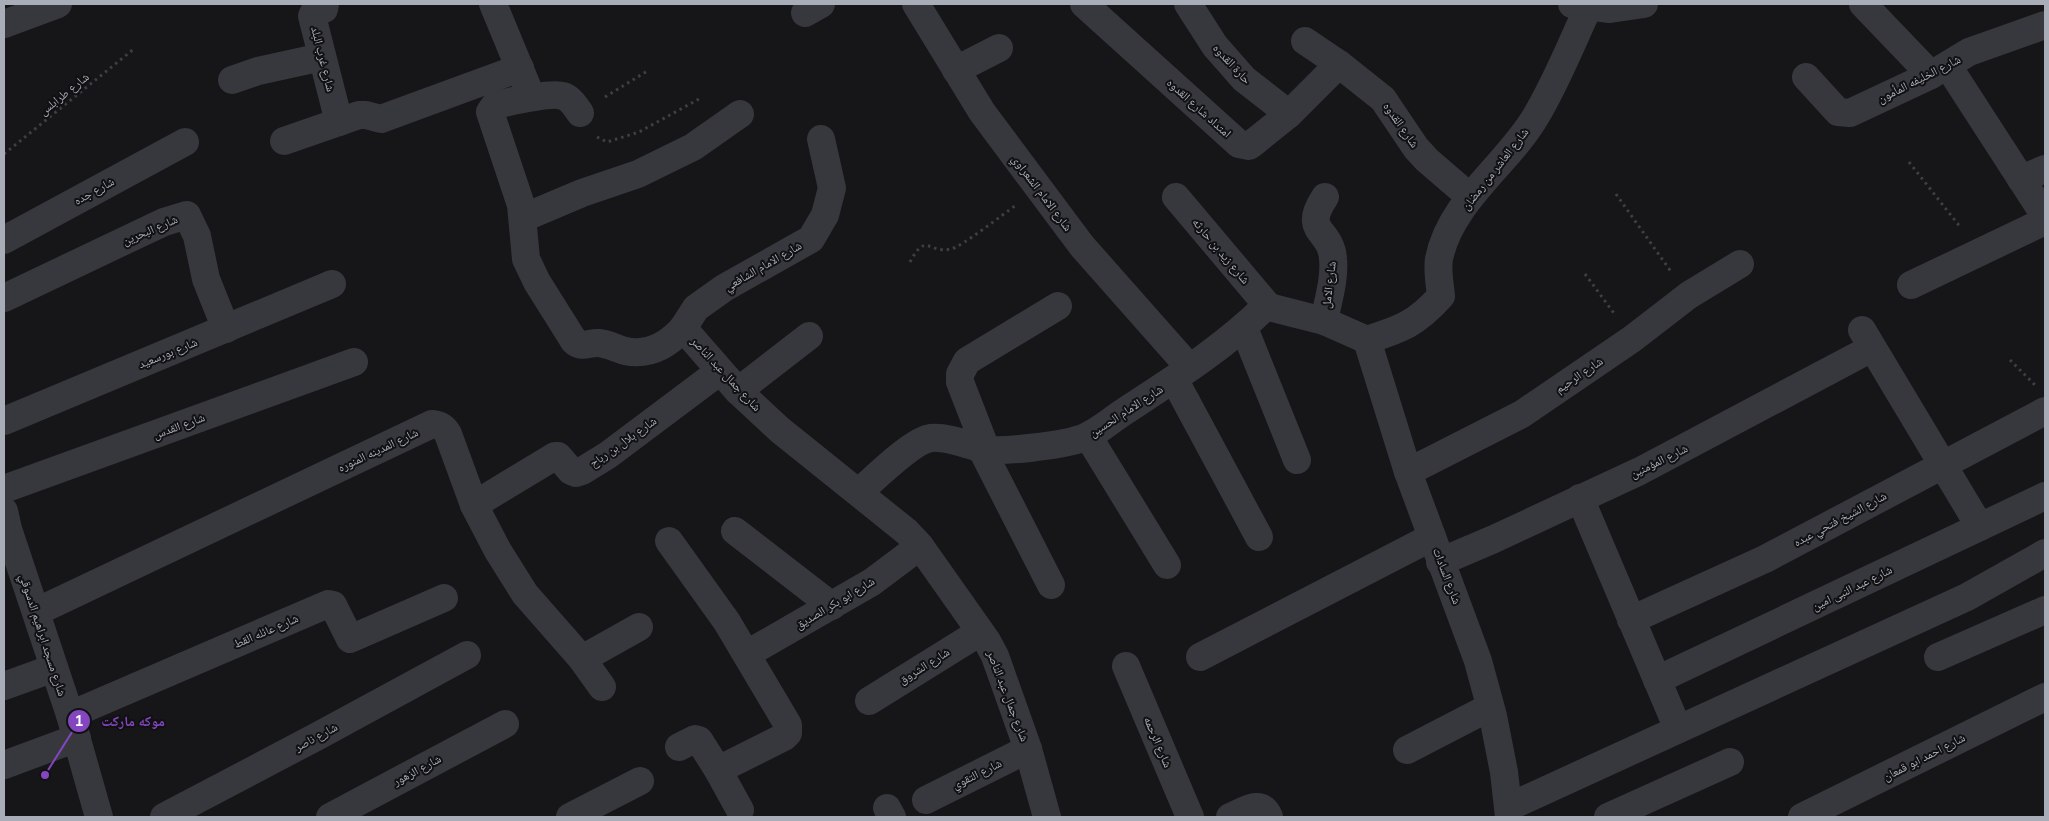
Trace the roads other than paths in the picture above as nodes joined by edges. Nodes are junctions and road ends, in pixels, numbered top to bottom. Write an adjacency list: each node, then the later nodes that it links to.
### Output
1 (58, 4): 10 (street)
2 (325, 4): 14 (street, شارع غرب البلد)
3 (493, 4): 16 (street)
4 (916, 4): 17 (street, شارع الامام الشعراوي)
5 (1084, 4): 24 (street, امتداد شارع القدوه)
6 (1188, 4): 24 (street, حارة القدوه)
7 (1644, 4): 9 (street)
8 (1862, 4): 18 (street)
9 (1580, 5): 33 (street, شارع العاشر من رمضان)
10 (4, 24)
11 (2045, 26): 18 (street, شارع الخليفه المأمون)
12 (1305, 41): 15 (street, شارع القدوه)
13 (999, 48): 17 (street)
14 (322, 56): 20 (street); 25 (street, شارع غرب البلد)
15 (1339, 64): 24 (street, امتداد شارع القدوه); 33 (street, شارع القدوه)
16 (520, 68): 21 (street); 25 (street)
17 (956, 70): 51 (street, شارع الامام الشعراوي)
18 (1939, 71): 19 (street, شارع الخليفه المأمون); 30 (street)
19 (1806, 76)
20 (232, 80)
21 (532, 98): 22 (street, شارع جمال عبد الناصر); 35 (street, شارع جمال عبد الناصر)
22 (580, 113)
23 (740, 114): 35 (street)
24 (1289, 114)
25 (339, 122): 27 (street)
26 (821, 139): 45 (street, شارع الامام الشافعي)
27 (284, 141)
28 (184, 142): 37 (street, شارع جده)
29 (2045, 169): 30 (street)
30 (2021, 179): 34 (street)
31 (1176, 197): 42 (street, شارع زيد بن حارثه)
32 (1325, 197): 44 (street, شارع الامل)
33 (1470, 197): 49 (street, شارع العاشر من رمضان)
34 (2045, 216)
35 (523, 218): 45 (street, شارع جمال عبد الناصر)
36 (2045, 221): 40 (street)
37 (4, 240)
38 (1740, 264): 59 (street, شارع الرحيم)
39 (332, 284): 47 (street, شارع بورسعيد)
40 (1911, 285)
41 (4, 298): 47 (street, شارع البحرين)
42 (1267, 305): 44 (street); 46 (street, شارع الامام الحسين)
43 (1058, 306): 56 (street)
44 (1324, 321): 49 (street)
45 (683, 328): 52 (street, شارع جمال عبد الناصر)
46 (1244, 328): 51 (street, شارع الامام الحسين); 57 (street)
47 (226, 329): 54 (street, شارع بورسعيد)
48 (809, 336): 52 (street)
49 (1367, 340): 59 (street, شارع السادات)
50 (354, 362): 60 (street, شارع القدس)
51 (1182, 373): 55 (street, شارع الامام الحسين); 68 (street, شارع الامام الشعراوي)
52 (729, 381): 61 (street, شارع جمال عبد الناصر); 64 (street, شارع بلال بن رباح)
53 (2042, 400): 58 (street, شارع الشيخ فتحي عبده)
54 (4, 421)
55 (1088, 436): 56 (street, شارع الامام الحسين); 73 (street)
56 (983, 449): 61 (street, شارع الامام الحسين); 74 (street)
57 (1297, 460)
58 (1942, 465): 63 (street, شارع المؤمنين); 66 (street); 79 (street, شارع الشيخ فتحي عبده)
59 (1408, 472): 71 (street, شارع السادات)
60 (4, 489)
61 (859, 492): 70 (street, شارع جمال عبد الناصر)
62 (2045, 496): 66 (street, شارع عبد النبى امين)
63 (1580, 498): 71 (street, شارع المؤمنين); 79 (street)
64 (474, 505): 78 (street, شارع المدينه المنوره); 86 (street, شارع المدينه المنوره)
65 (5, 523): 78 (street, شارع مسجد ابراهيم الدسوقي)
66 (1980, 527): 89 (street, شارع عبد النبى امين)
67 (735, 531): 76 (street)
68 (1259, 537)
69 (669, 540): 82 (street)
70 (920, 546): 76 (street, شارع ابو بكر الصديق); 81 (street, شارع جمال عبد الناصر)
71 (1436, 550): 84 (street, شارع المؤمنين); 94 (street, شارع السادات)
72 (2045, 553): 97 (street)
73 (1167, 565)
74 (1051, 585)
75 (444, 598): 96 (street, شارع عائله القط)
76 (832, 606): 82 (street, شارع ابو بكر الصديق)
77 (2045, 610): 85 (street)
78 (36, 612): 88 (street, شارع مسجد ابراهيم الدسوقي)
79 (1631, 620): 89 (street)
80 (639, 627): 86 (street)
81 (980, 632): 93 (street, شارع الشروق); 99 (street, شارع جمال عبد الناصر)
82 (747, 654): 103 (street)
83 (467, 655): 110 (street, شارع ناصر)
84 (1200, 657)
85 (1938, 657)
86 (582, 659): 91 (street, شارع المدينه المنوره)
87 (1126, 666): 113 (street, شارع الرحمه)
88 (54, 668): 90 (street); 96 (street, شارع مسجد ابراهيم الدسوقي)
89 (1658, 680): 97 (street)
90 (4, 686)
91 (602, 688)
92 (2045, 696): 117 (street, شارع احمد ابو قمعان)
93 (869, 701)
94 (1490, 707): 100 (street); 107 (street, شارع السادات)
95 (505, 724): 111 (street, شارع الزهور)
96 (73, 727): 102 (street); 109 (street, شارع مسجد ابراهيم الدسوقي)
97 (1678, 729): 107 (street)
98 (680, 747): 103 (street)
99 (1028, 749): 105 (street, شارع التقوي); 112 (street, شارع جمال عبد الناصر)
100 (1407, 750)
101 (1730, 762): 116 (street)
102 (4, 765)
103 (718, 770): 106 (street)
104 (640, 781): 108 (street)
105 (926, 800)
106 (740, 810)
107 (1509, 812)
108 (583, 814)
109 (99, 817)
110 (164, 817)
111 (330, 817)
112 (1047, 817)
113 (1190, 817)
114 (1230, 817): 115 (street)
115 (1270, 817)
116 (1608, 817)
117 (1802, 817)

